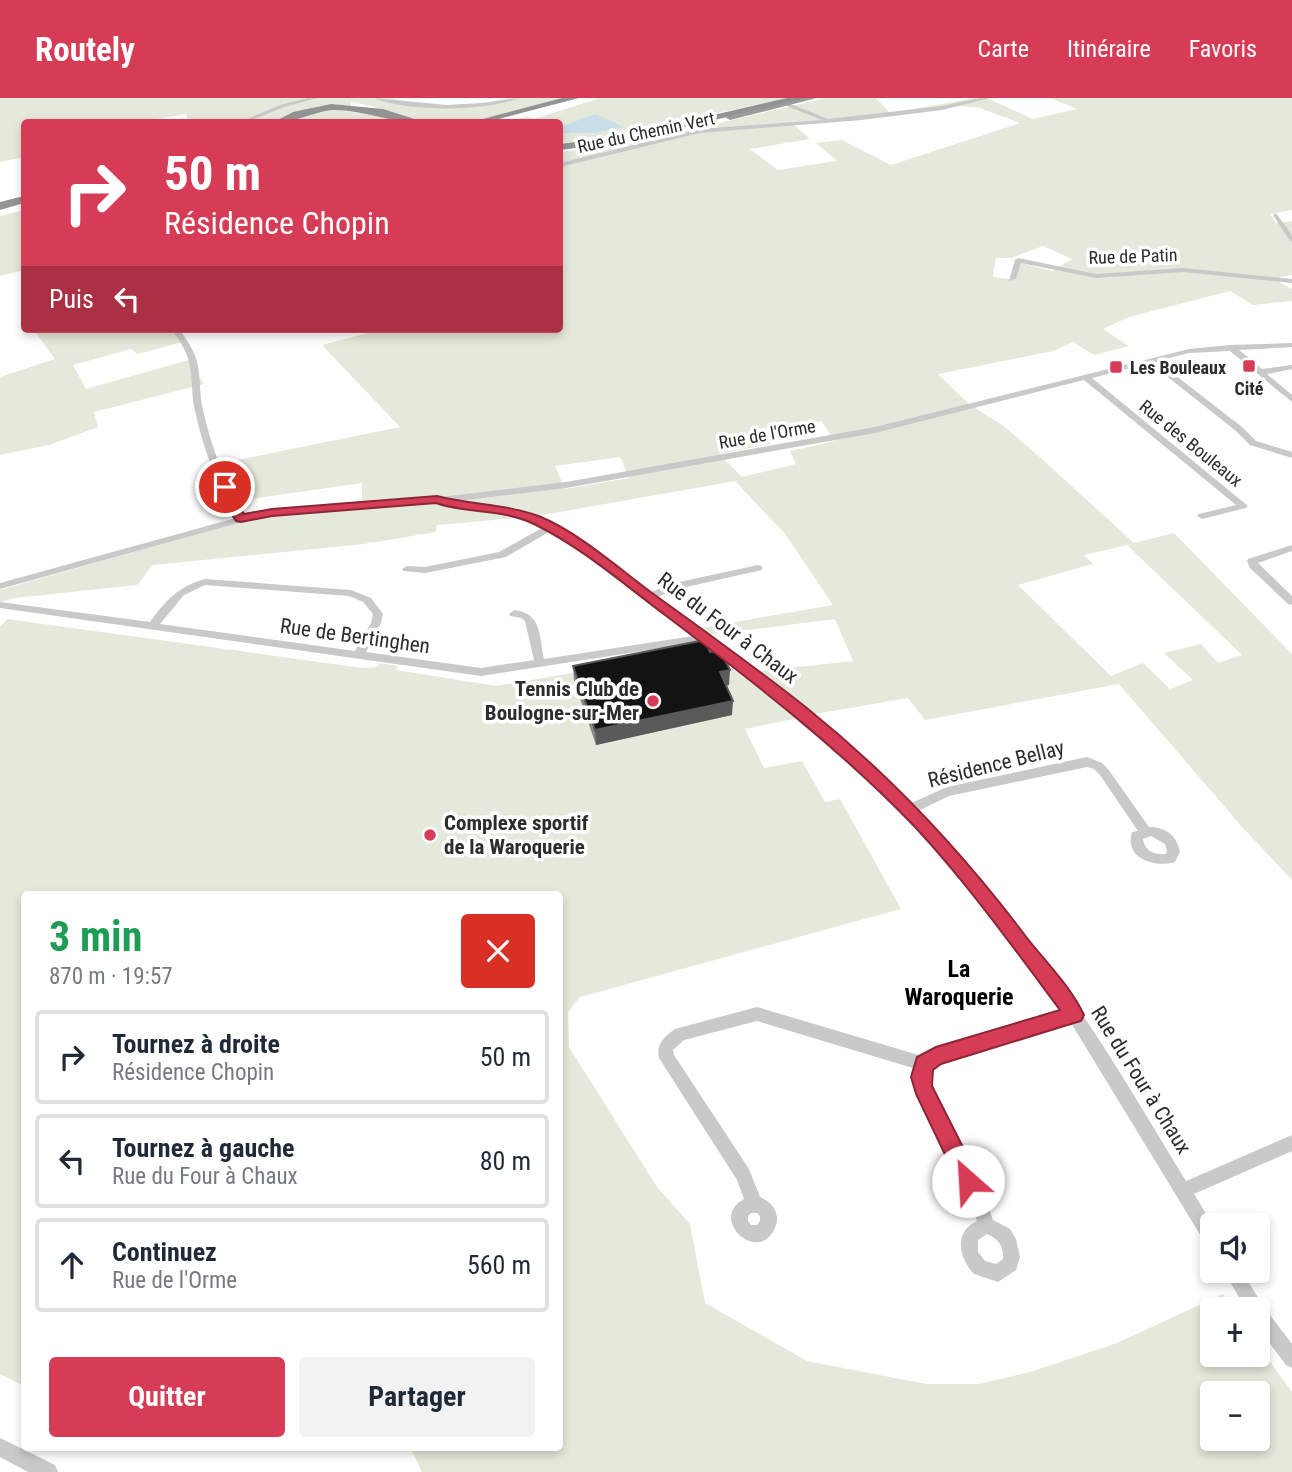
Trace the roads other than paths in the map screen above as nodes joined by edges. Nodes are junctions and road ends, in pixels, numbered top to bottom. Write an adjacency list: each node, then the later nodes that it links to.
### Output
1 (314, 98): 11 (street)
2 (377, 98): 3 (street)
3 (516, 98)
4 (800, 98): 22 (highway)
5 (812, 98): 8 (highway)
6 (987, 98): 20 (street, Rue du Chemin Vert)
7 (581, 99): 9 (highway); 18 (highway); 19 (highway)
8 (786, 104): 10 (highway); 20 (street)
9 (551, 105): 16 (highway); 17 (highway)
10 (730, 117): 21 (highway)
11 (250, 119)
12 (286, 119): 15 (highway)
13 (302, 119): 14 (highway)
14 (398, 119)
15 (408, 119)
16 (482, 119)
17 (489, 119)
18 (504, 119)
19 (529, 119)
20 (829, 121): 26 (street, Rue du Chemin Vert)
21 (706, 123): 24 (highway); 25 (highway)
22 (684, 125): 23 (highway)
23 (563, 147)
24 (563, 147)
25 (563, 157)
26 (563, 164)
27 (21, 205): 28 (highway)
28 (0, 210)
29 (1276, 215): 30 (street)
30 (1292, 240)
31 (1012, 278): 32 (street, Rue de Patin)
32 (1292, 281)
33 (178, 333): 44 (street)
34 (1292, 345): 35 (street, Rue de l'Orme)
35 (1230, 347): 36 (street, Rue de l'Orme); 38 (street)
36 (1152, 361): 39 (street, Rue de l'Orme); 41 (street)
37 (1292, 367): 38 (street)
38 (1261, 372): 40 (street)
39 (1087, 378): 42 (street, Rue de l'Orme); 43 (street, Rue des Bouleaux)
40 (1292, 399)
41 (1292, 455)
42 (437, 500): 44 (street, Rue de l'Orme); 45 (street, Rue du Four à Chaux)
43 (1202, 516)
44 (241, 518): 49 (street, Rue de l'Orme)
45 (551, 527): 48 (street); 50 (street, Rue du Four à Chaux)
46 (1292, 548): 51 (street)
47 (758, 568): 50 (street)
48 (407, 569)
49 (0, 586)
50 (649, 597): 55 (street, Rue du Four à Chaux)
51 (1292, 602)
52 (0, 605): 54 (street, Rue de Bertinghen)
53 (514, 614): 57 (street)
54 (152, 627): 56 (street, Rue de Bertinghen); 56 (street)
55 (704, 638): 57 (street, Rue de Bertinghen); 58 (street, Rue du Four à Chaux)
56 (358, 656): 57 (street, Rue de Bertinghen)
57 (540, 664)
58 (908, 810): 59 (street, Résidence Bellay); 60 (street, Rue du Four à Chaux)
59 (1145, 831)
60 (1074, 1015): 61 (street); 63 (street, Rue du Four à Chaux)
61 (924, 1064): 64 (street); 66 (street)
62 (1292, 1143): 63 (street)
63 (1183, 1191): 65 (street, Rue du Four à Chaux)
64 (754, 1204)
65 (1200, 1219)
66 (986, 1227)
67 (1270, 1329): 68 (street)
68 (1292, 1359)
69 (0, 1447): 70 (street)
70 (48, 1472)

